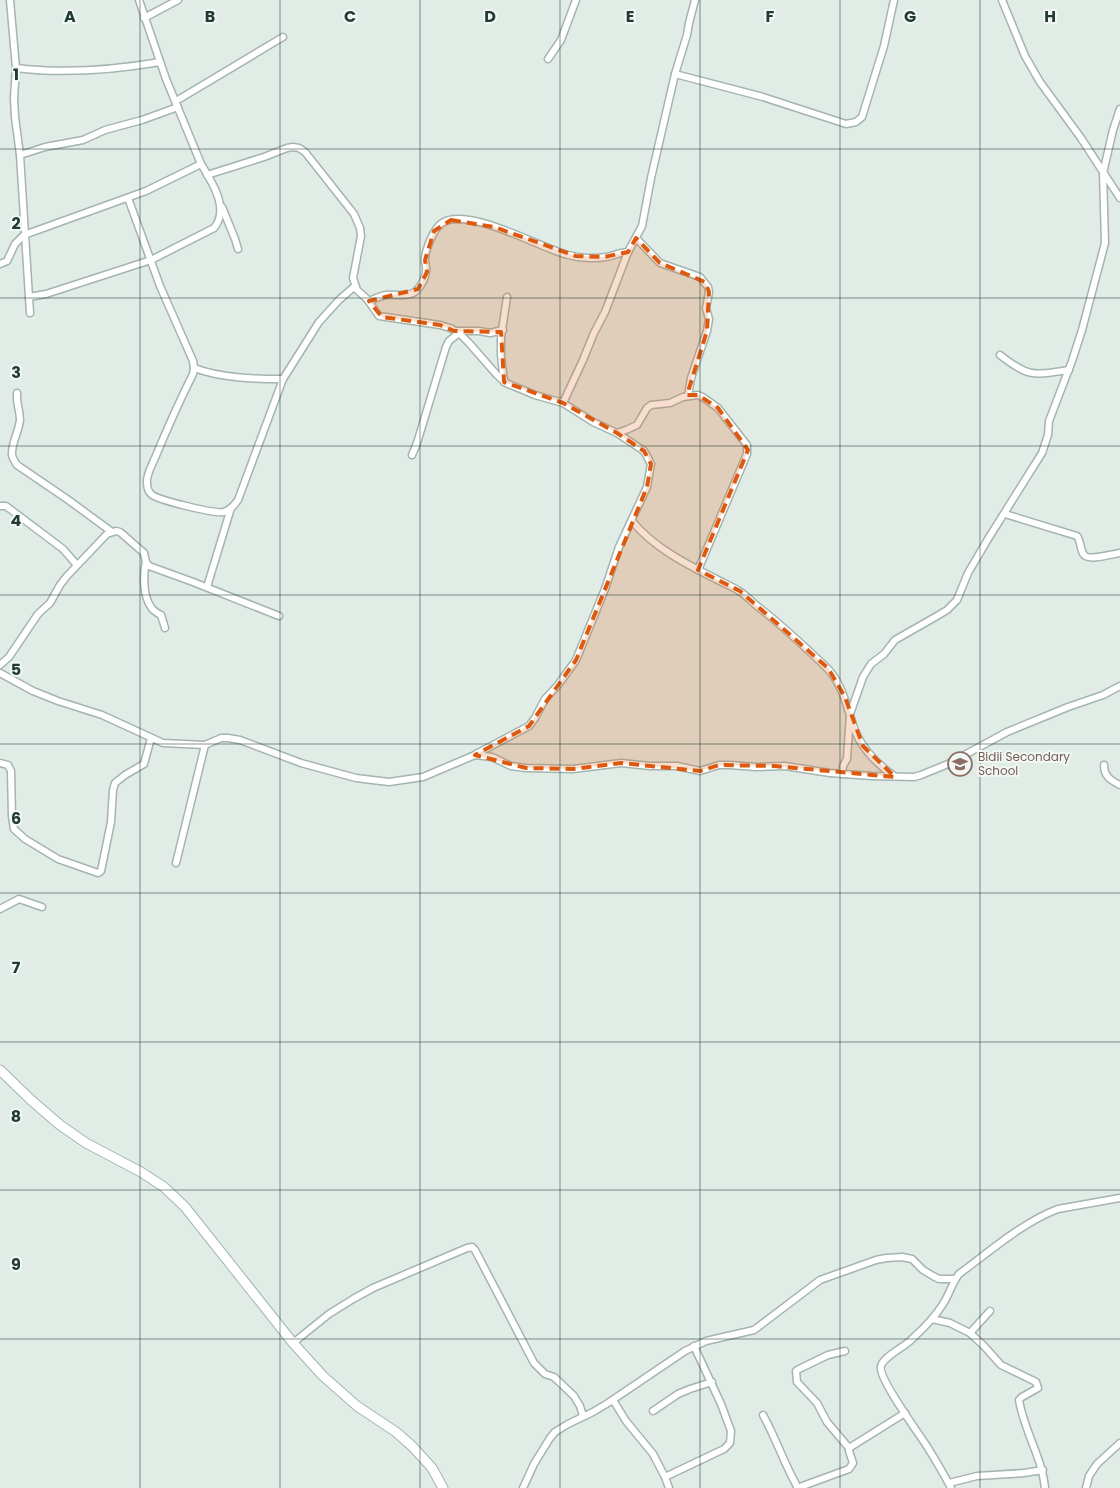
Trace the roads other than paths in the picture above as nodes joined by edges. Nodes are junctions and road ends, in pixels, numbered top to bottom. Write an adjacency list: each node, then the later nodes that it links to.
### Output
1 (10, 0): 12 (street)
2 (139, 0): 8 (street)
3 (178, 0): 8 (street)
4 (576, 0): 10 (street)
5 (696, 0): 13 (street)
6 (894, 0): 13 (street)
7 (1002, 0): 18 (street)
8 (144, 18): 11 (street)
9 (284, 36): 14 (street)
10 (548, 59)
11 (160, 62): 12 (street); 14 (street)
12 (16, 68): 16 (street)
13 (675, 74): 24 (street)
14 (177, 104): 16 (street); 17 (street)
15 (1120, 109): 18 (street)
16 (20, 155): 23 (street)
17 (201, 164): 19 (street); 20 (street)
18 (1103, 173): 21 (street); 38 (street)
19 (207, 175): 22 (street); 29 (street)
20 (128, 198): 23 (street); 27 (street)
21 (1120, 198)
22 (221, 206): 25 (street); 27 (street)
23 (24, 235): 28 (street); 30 (street)
24 (636, 238): 26 (street); 42 (street)
25 (238, 250)
26 (628, 252): 32 (street); 43 (street)
27 (152, 260): 30 (street); 37 (street)
28 (0, 264)
29 (355, 286): 32 (street); 39 (street)
30 (29, 297): 33 (street)
31 (507, 297): 34 (street)
32 (368, 301): 35 (street)
33 (30, 313)
34 (503, 330): 35 (street); 40 (street)
35 (456, 332): 40 (street); 45 (street)
36 (1000, 355): 38 (street)
37 (194, 368): 39 (street); 47 (street)
38 (1069, 370): 48 (street)
39 (283, 379): 47 (street)
40 (504, 382): 43 (street)
41 (18, 393): 50 (street)
42 (688, 396): 44 (street); 54 (street)
43 (563, 404): 44 (street)
44 (617, 433): 49 (street)
45 (412, 455)
46 (0, 506): 53 (street)
47 (231, 508): 55 (street)
48 (1005, 514): 51 (street); 61 (street)
49 (632, 521): 54 (street); 64 (street)
50 (112, 532): 52 (street); 53 (street)
51 (1120, 553)
52 (146, 562): 55 (street); 57 (street)
53 (77, 565): 58 (street)
54 (698, 570): 61 (street)
55 (207, 587): 56 (street)
56 (279, 616)
57 (165, 628)
58 (0, 665)
59 (0, 673): 62 (street)
60 (1120, 686): 68 (street)
61 (850, 714): 67 (street); 68 (street)
62 (151, 738): 63 (street); 65 (street)
63 (205, 745): 64 (street); 70 (street)
64 (475, 755): 67 (street)
65 (0, 763)
66 (1104, 765): 69 (street)
67 (842, 774): 68 (street)
68 (895, 777)
69 (1120, 785)
70 (176, 863)
71 (42, 907): 72 (street)
72 (0, 909)
73 (0, 1070): 79 (main road)
74 (1120, 1198): 75 (street)
75 (956, 1279): 77 (street); 80 (street)
76 (990, 1311): 78 (street)
77 (932, 1319): 78 (street); 85 (street)
78 (970, 1334): 90 (street)
79 (293, 1343): 87 (street); 93 (main road)
80 (694, 1346): 82 (street); 83 (street)
81 (845, 1351): 89 (street)
82 (712, 1382): 84 (street); 91 (street)
83 (613, 1400): 87 (street); 91 (street)
84 (653, 1411)
85 (906, 1413): 89 (street); 92 (street)
86 (764, 1415): 96 (street)
87 (583, 1416): 94 (street)
88 (1120, 1443): 98 (street)
89 (849, 1448): 96 (street)
90 (1043, 1470): 92 (street); 97 (street)
91 (666, 1477): 95 (street)
92 (950, 1486)
93 (443, 1488)
94 (523, 1488)
95 (669, 1488)
96 (798, 1488)
97 (1045, 1488)
98 (1086, 1488)

